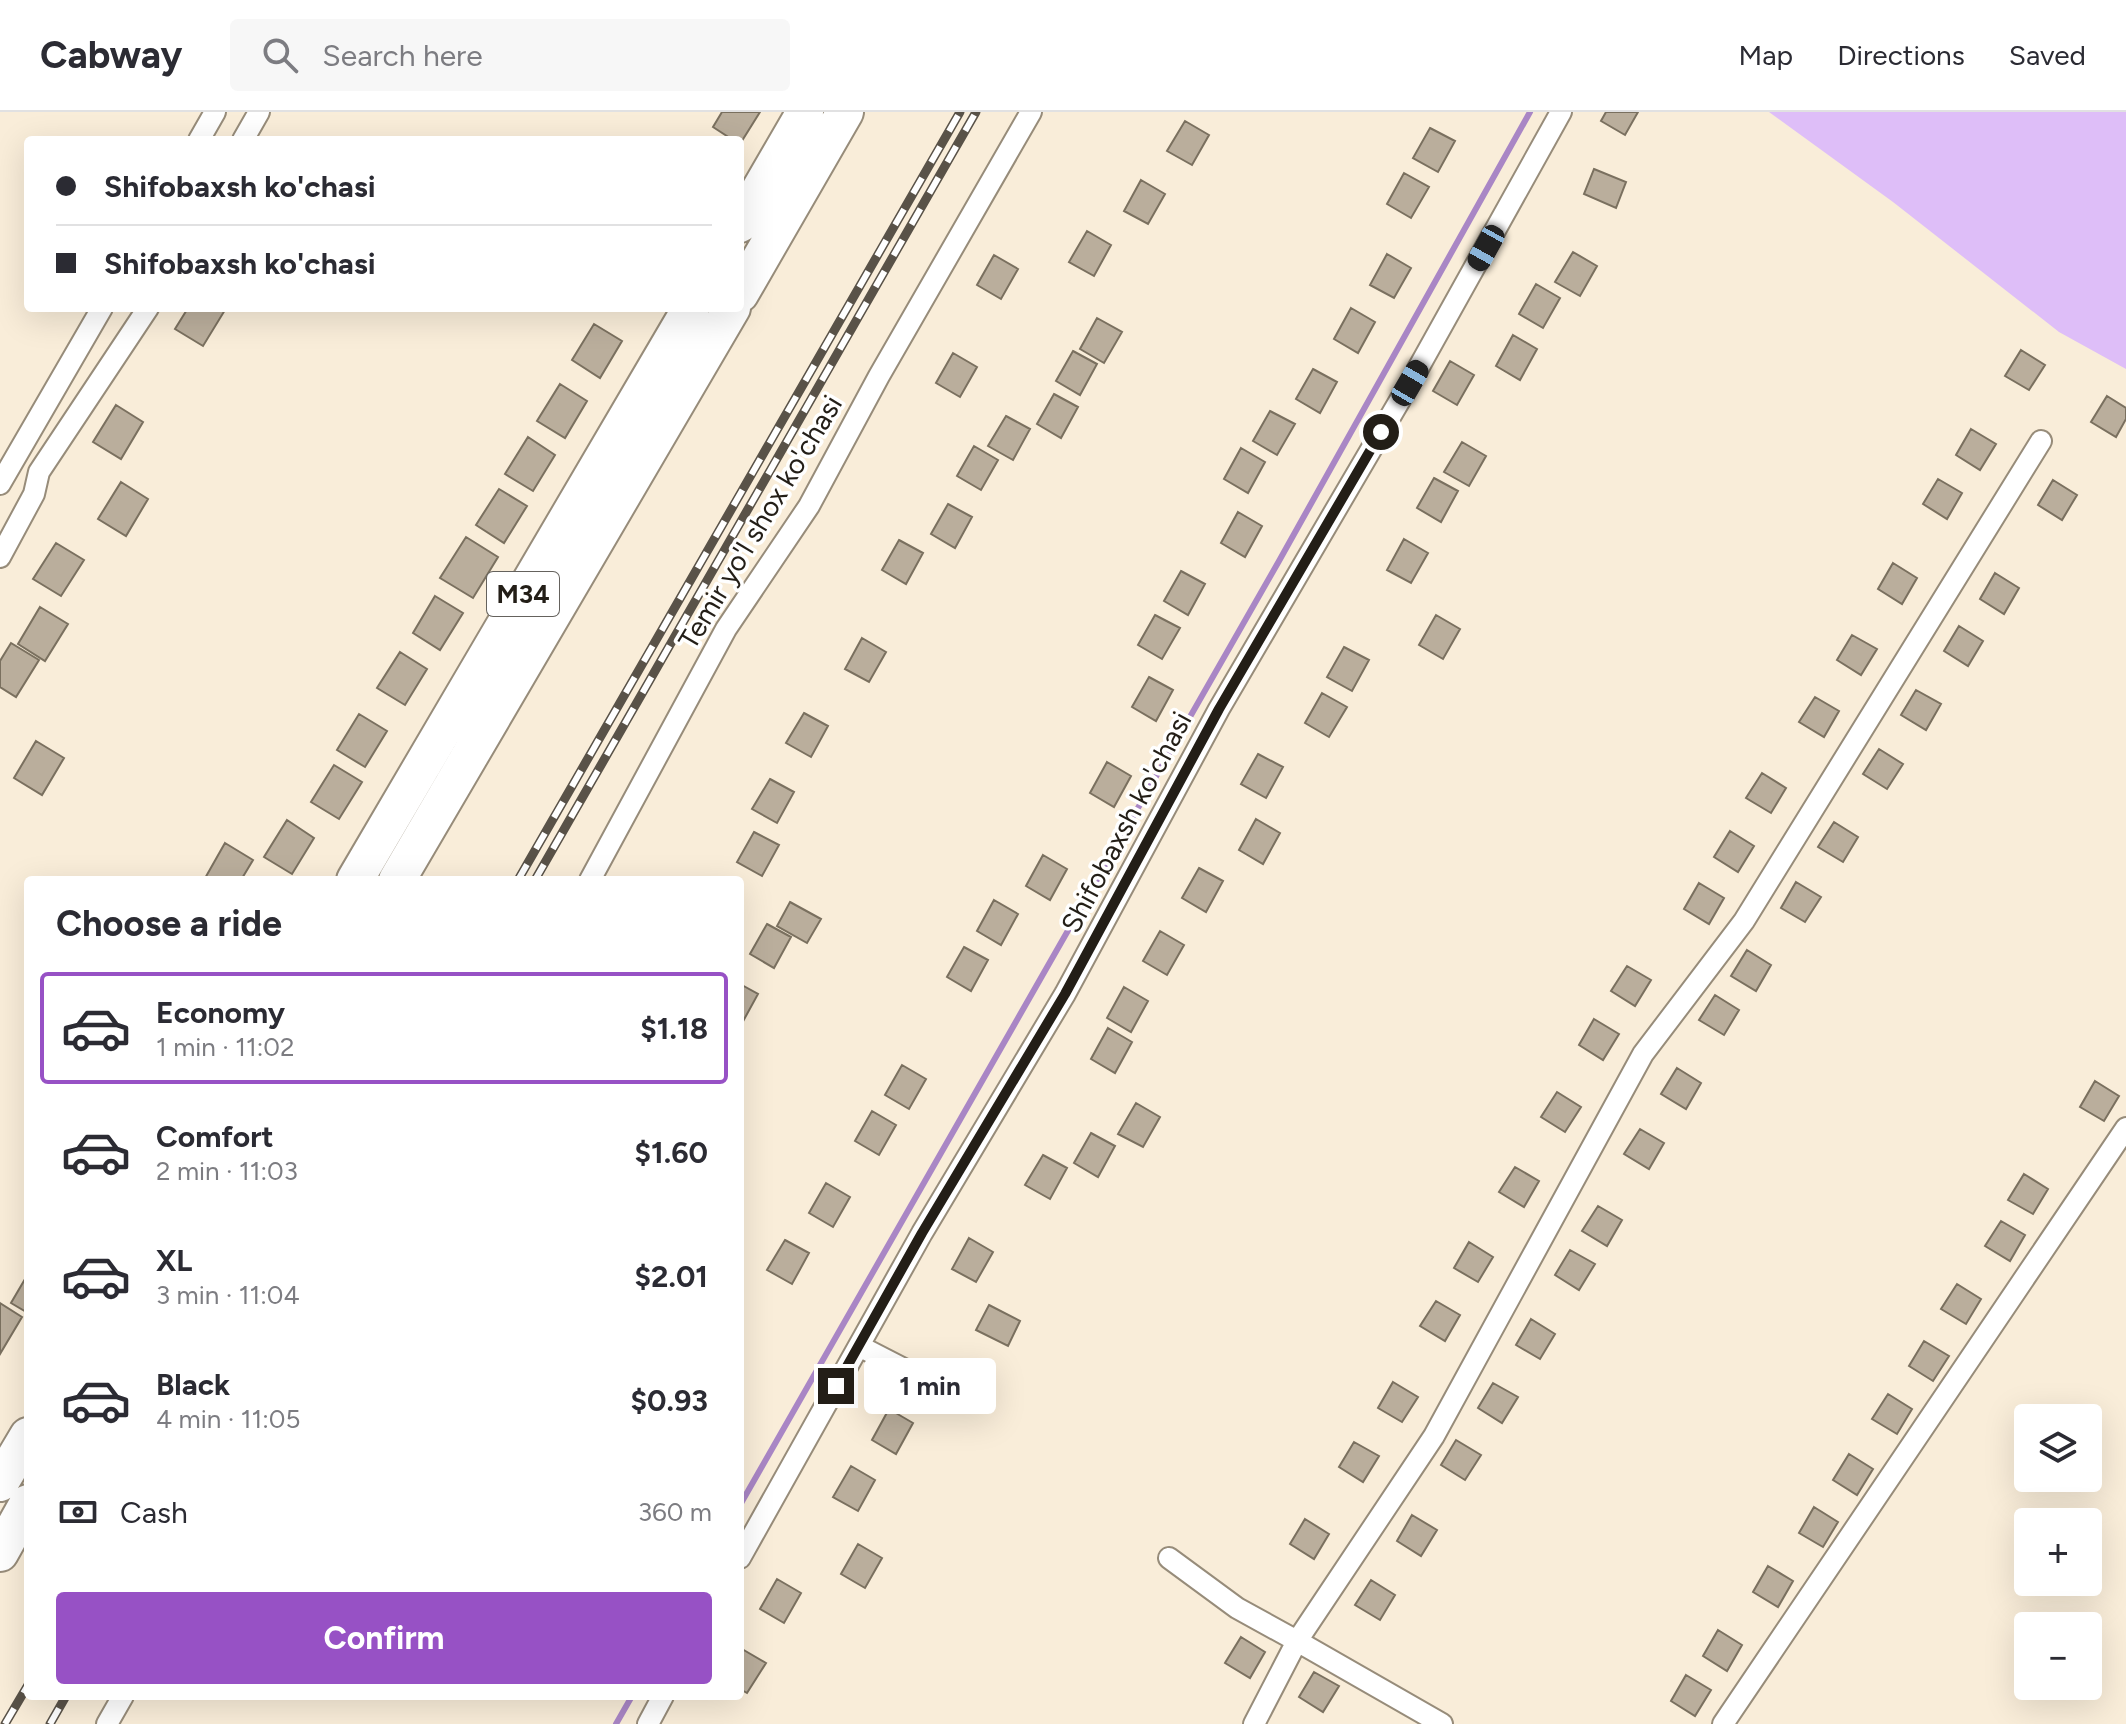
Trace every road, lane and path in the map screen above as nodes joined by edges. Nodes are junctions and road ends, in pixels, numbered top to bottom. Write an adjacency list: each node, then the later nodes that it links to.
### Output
1 (215, 112): 7 (street)
2 (259, 112): 8 (street)
3 (805, 112): 9 (highway)
4 (845, 112): 10 (highway)
5 (1031, 112): 20 (street, Temir yo'l shox ko'chasi)
6 (1561, 112): 22 (street, Shifobaxsh ko'chasi)
7 (201, 136)
8 (245, 136)
9 (744, 217)
10 (744, 287)
11 (100, 312): 16 (street)
12 (145, 312): 17 (street)
13 (689, 312): 18 (highway, M34)
14 (730, 312): 19 (highway, M34)
15 (2041, 441): 30 (street)
16 (0, 484)
17 (0, 557)
18 (357, 876)
19 (399, 876)
20 (592, 876)
21 (2126, 1128): 37 (street)
22 (859, 1346): 23 (street); 27 (street, Shifobaxsh ko'chasi)
23 (968, 1402)
24 (24, 1443): 25 (highway)
25 (0, 1483)
26 (24, 1510): 28 (highway)
27 (744, 1551)
28 (0, 1553)
29 (1169, 1558): 30 (street)
30 (1297, 1641): 35 (street); 36 (street)
31 (121, 1700): 33 (street)
32 (661, 1700): 34 (street)
33 (107, 1724)
34 (648, 1724)
35 (1254, 1724)
36 (1442, 1724)
37 (1723, 1724)

